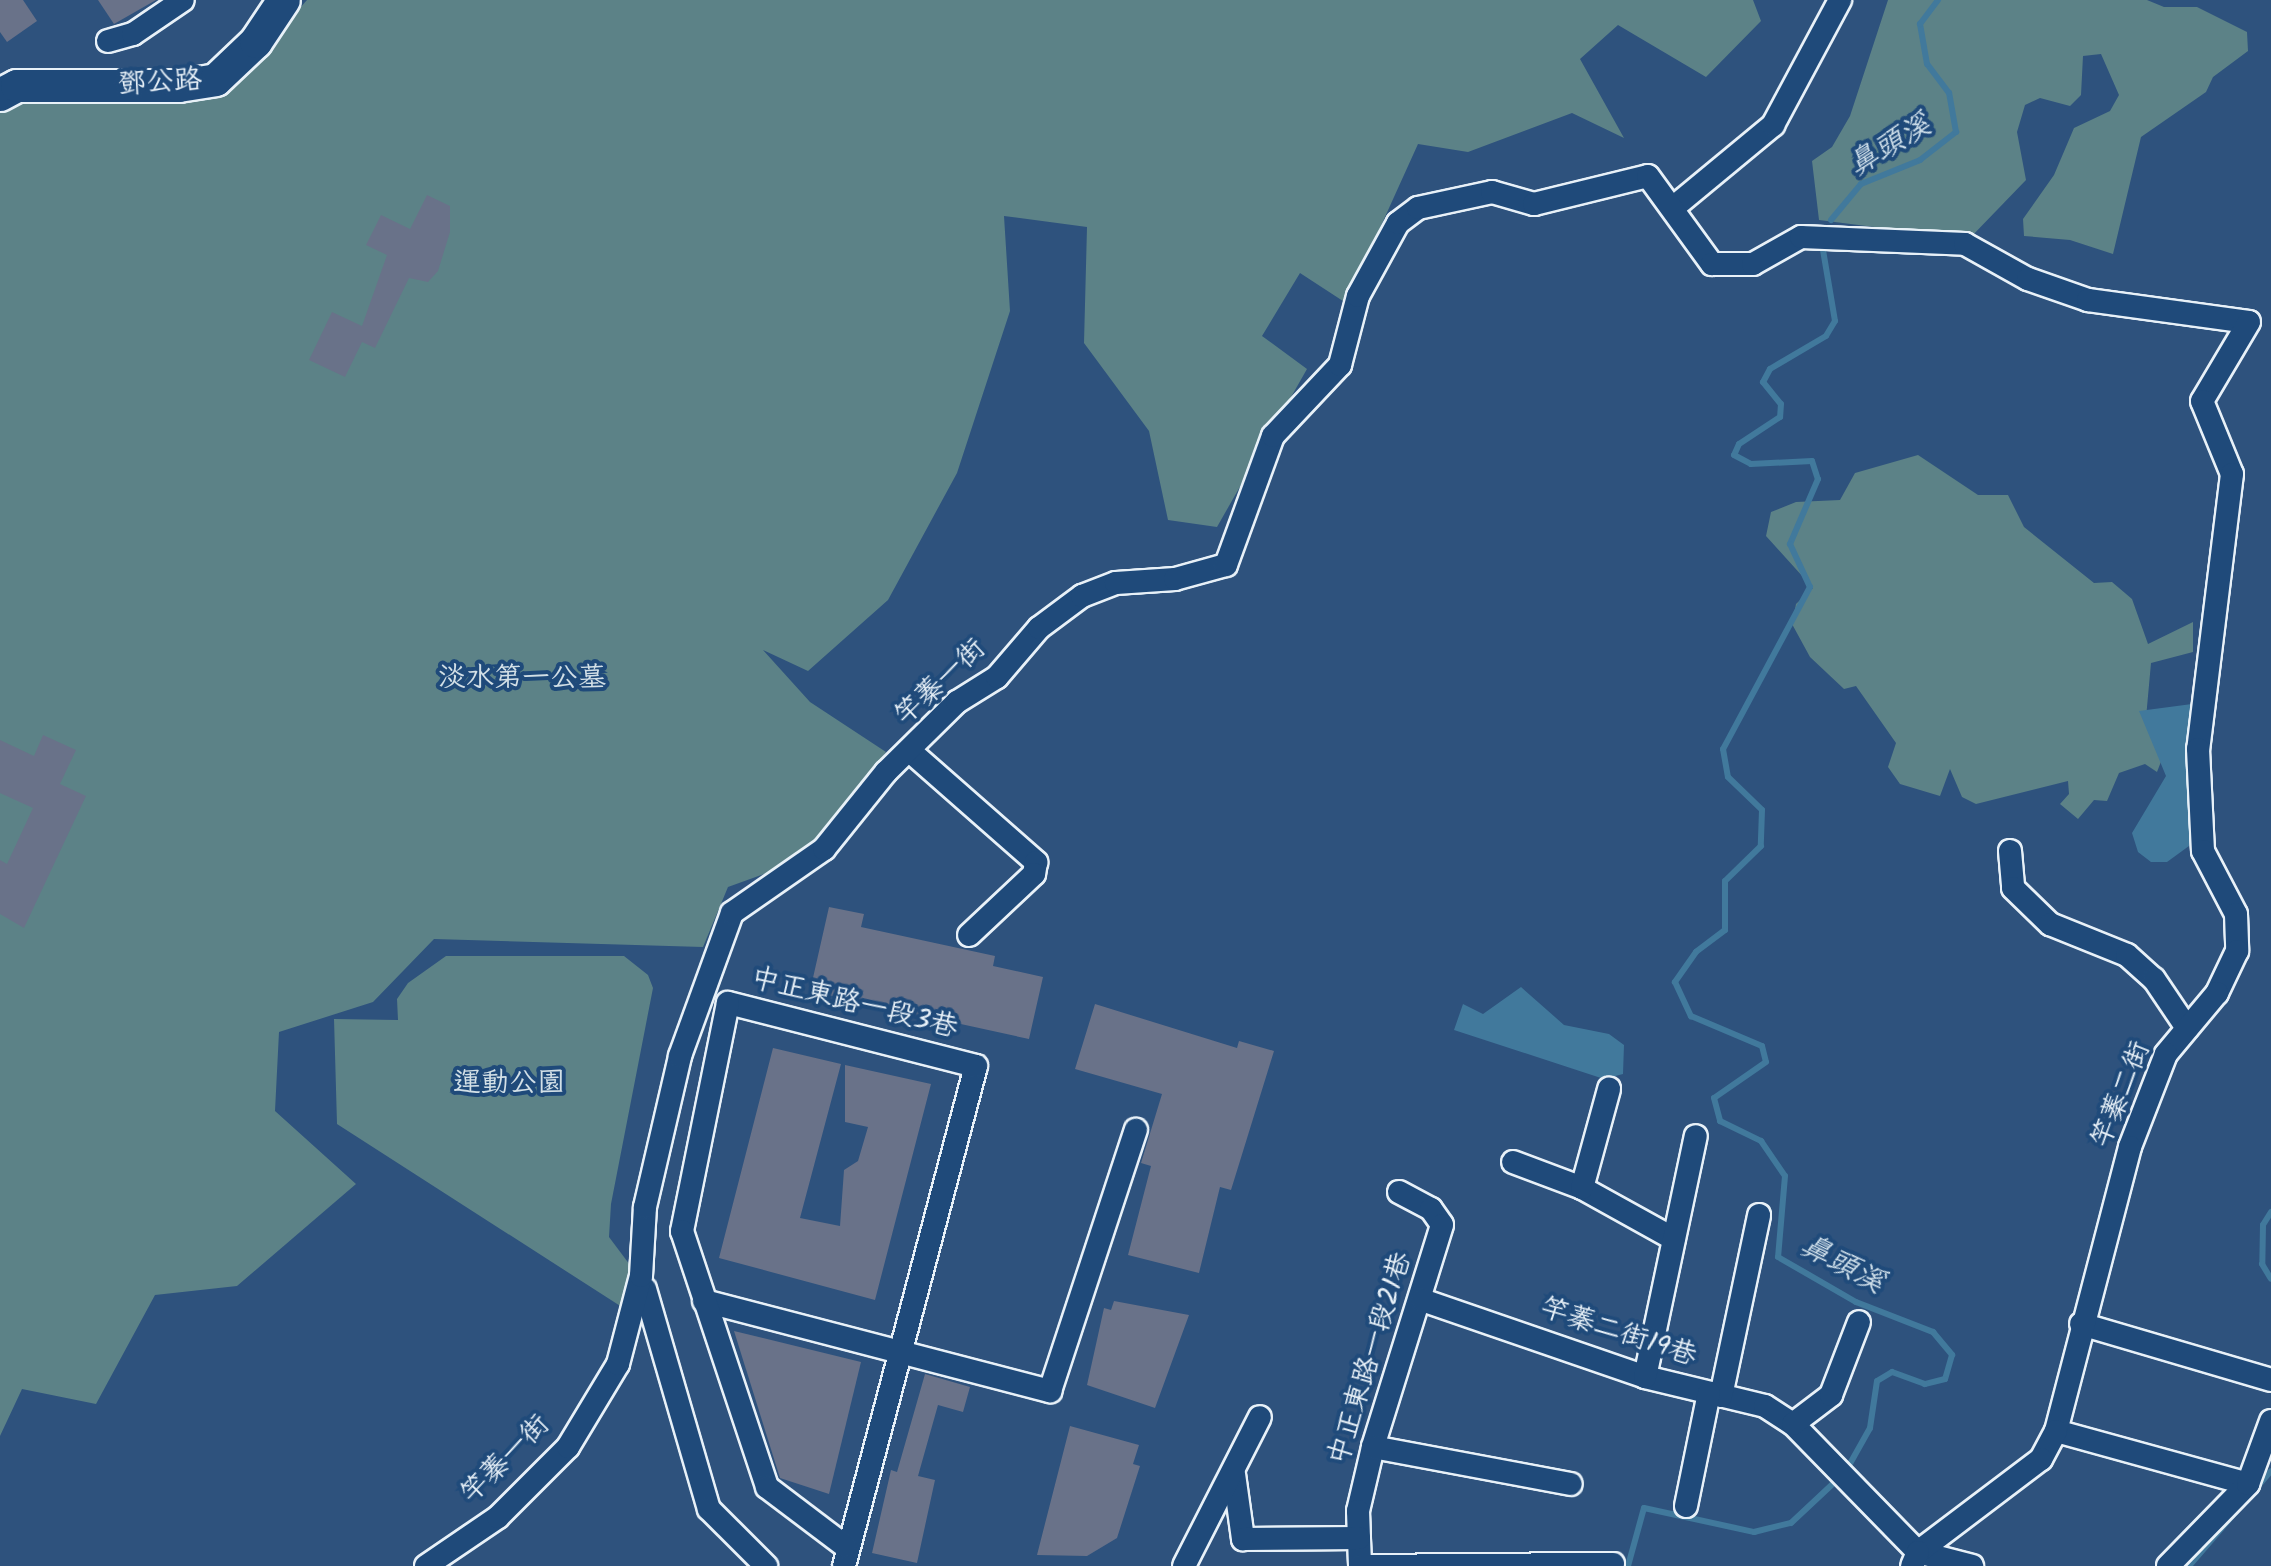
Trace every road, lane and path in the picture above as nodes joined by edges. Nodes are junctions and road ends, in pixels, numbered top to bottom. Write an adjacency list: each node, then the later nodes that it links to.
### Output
1 (183, 0): 4 (street)
2 (284, 0): 5 (street, 鄧公路)
3 (1840, 0): 6 (street)
4 (108, 41)
5 (0, 95)
6 (1674, 207): 7 (street, 竿蓁一街); 10 (street, 竿蓁二街)
7 (910, 752): 9 (street); 41 (street, 竿蓁一街)
8 (2010, 851): 10 (street)
9 (968, 936)
10 (2187, 1028): 23 (street, 竿蓁二街)
11 (1610, 1089): 15 (street)
12 (1136, 1130): 24 (street)
13 (1696, 1136): 18 (street)
14 (1513, 1162): 15 (street)
15 (1582, 1188): 18 (street)
16 (1399, 1192): 20 (street, 中正東路一段21巷)
17 (1759, 1215): 27 (street)
18 (1674, 1239): 25 (street)
19 (645, 1289): 42 (street)
20 (1422, 1300): 25 (street, 竿蓁二街19巷); 32 (street, 中正東路一段21巷)
21 (704, 1301): 24 (street); 24 (street, 中正東路一段3巷); 38 (street, 中正東路一段3巷)
22 (1859, 1322): 30 (street)
23 (2081, 1324): 26 (street); 31 (street, 竿蓁二街)
24 (898, 1349): 38 (street, 中正東路一段3巷)
25 (1645, 1377): 27 (street, 竿蓁二街19巷)
26 (2271, 1380)
27 (1715, 1394): 30 (street, 竿蓁二街19巷); 36 (street)
28 (1260, 1416): 33 (street)
29 (2271, 1421): 35 (street)
30 (1794, 1424): 39 (street, 竿蓁二街19巷)
31 (2056, 1431): 35 (street); 39 (street, 竿蓁二街)
32 (1373, 1447): 34 (street); 37 (street, 中正東路一段21巷)
33 (1234, 1474): 37 (street); 43 (street)
34 (1570, 1484)
35 (2248, 1484): 46 (street)
36 (1686, 1506)
37 (1359, 1538): 44 (street, 中正東路一段21巷)
38 (844, 1556)
39 (1915, 1559): 45 (street)
40 (1613, 1564): 44 (street)
41 (426, 1566)
42 (766, 1566)
43 (1184, 1566)
44 (1360, 1566)
45 (1972, 1566)
46 (2168, 1566)

